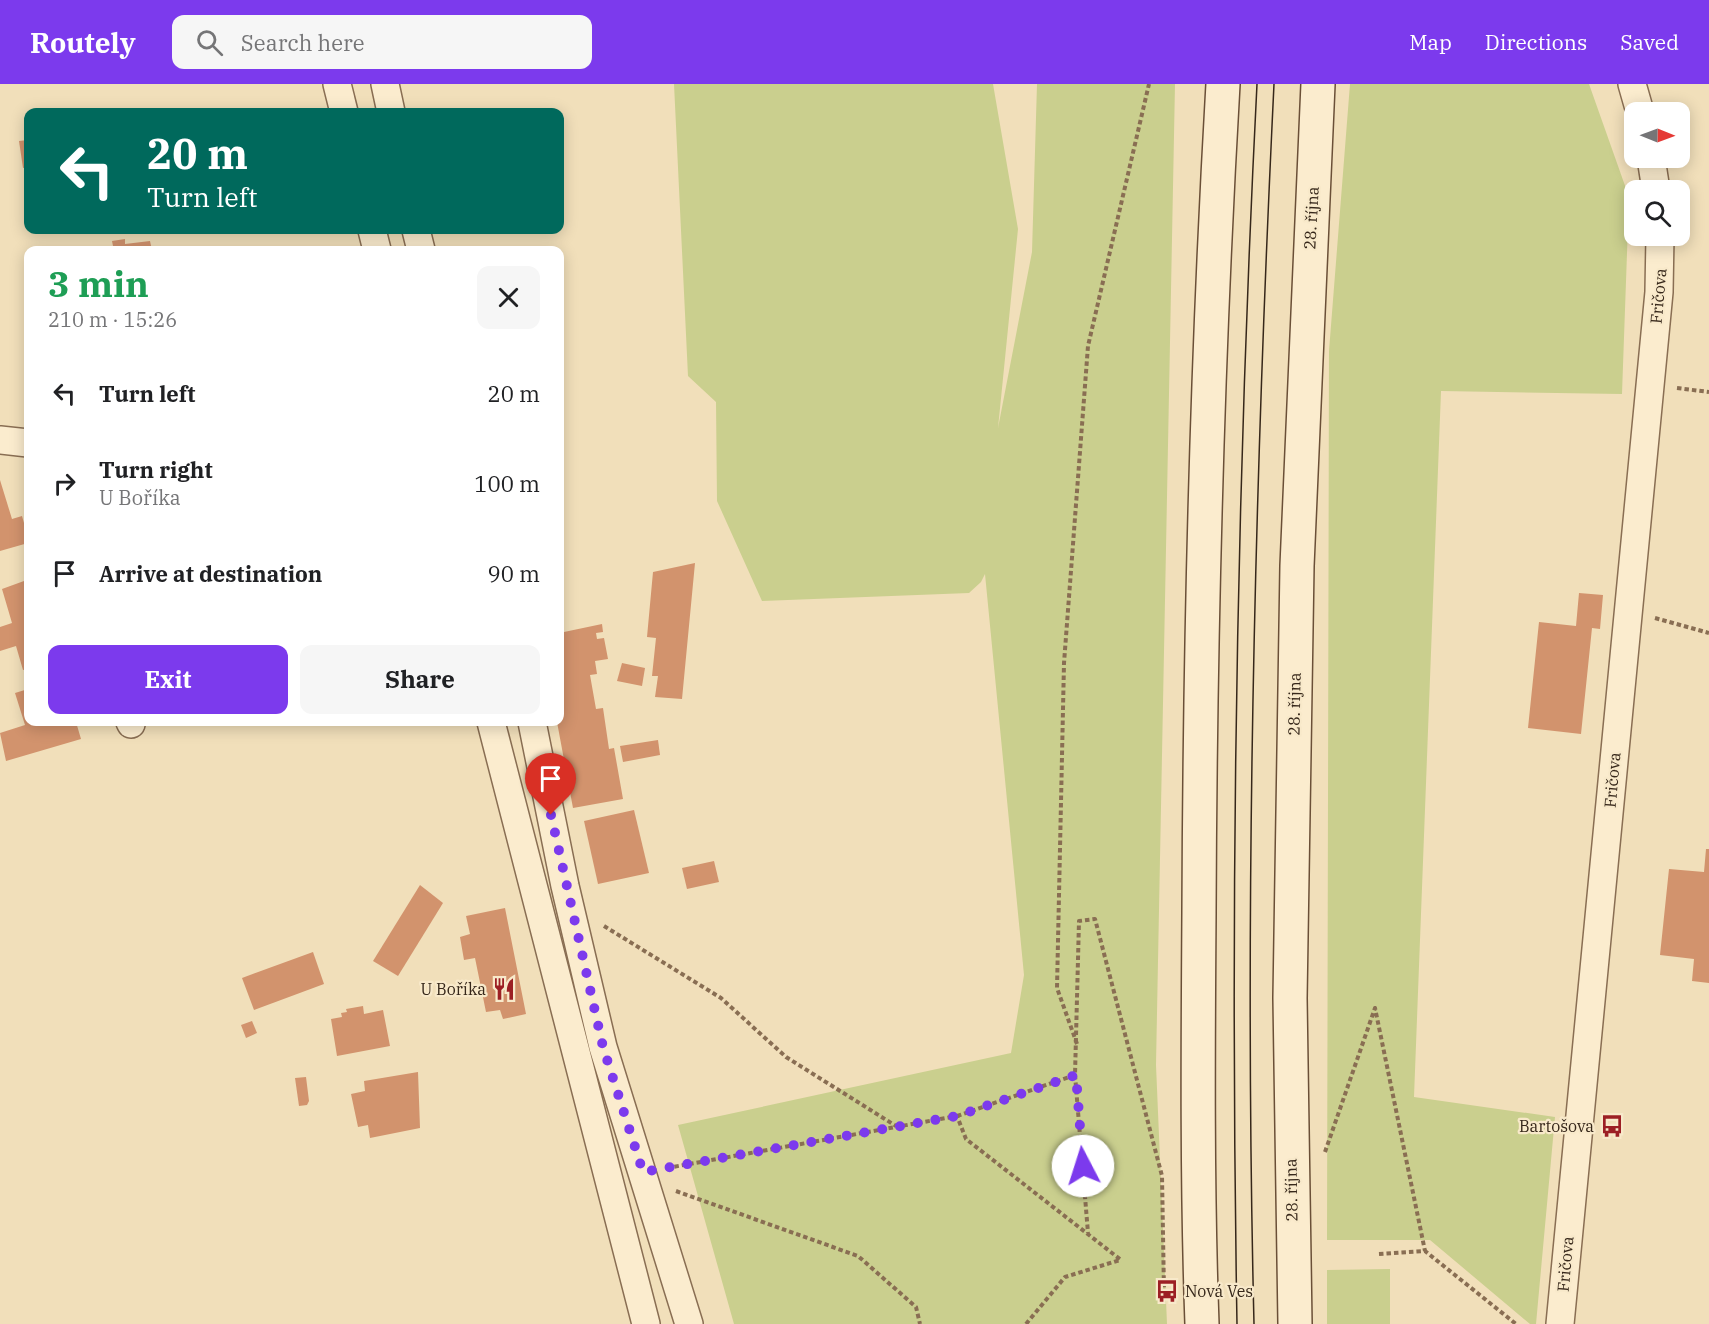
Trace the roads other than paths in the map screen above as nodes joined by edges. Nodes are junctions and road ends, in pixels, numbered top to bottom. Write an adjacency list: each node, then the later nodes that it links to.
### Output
1 (337, 84): 7 (street)
2 (385, 84): 8 (street)
3 (1222, 84): 18 (main road)
4 (1318, 84): 19 (main road, 28. října)
5 (1632, 84): 6 (street)
6 (1637, 102)
7 (343, 108)
8 (390, 108)
9 (1660, 246): 20 (street, Fričova)
10 (0, 440): 11 (street)
11 (24, 443)
12 (491, 726): 15 (street)
13 (533, 726): 14 (street)
14 (643, 1172): 15 (street); 17 (street)
15 (608, 1181): 16 (street)
16 (646, 1324)
17 (689, 1324)
18 (1202, 1324)
19 (1295, 1324)
20 (1560, 1324)

